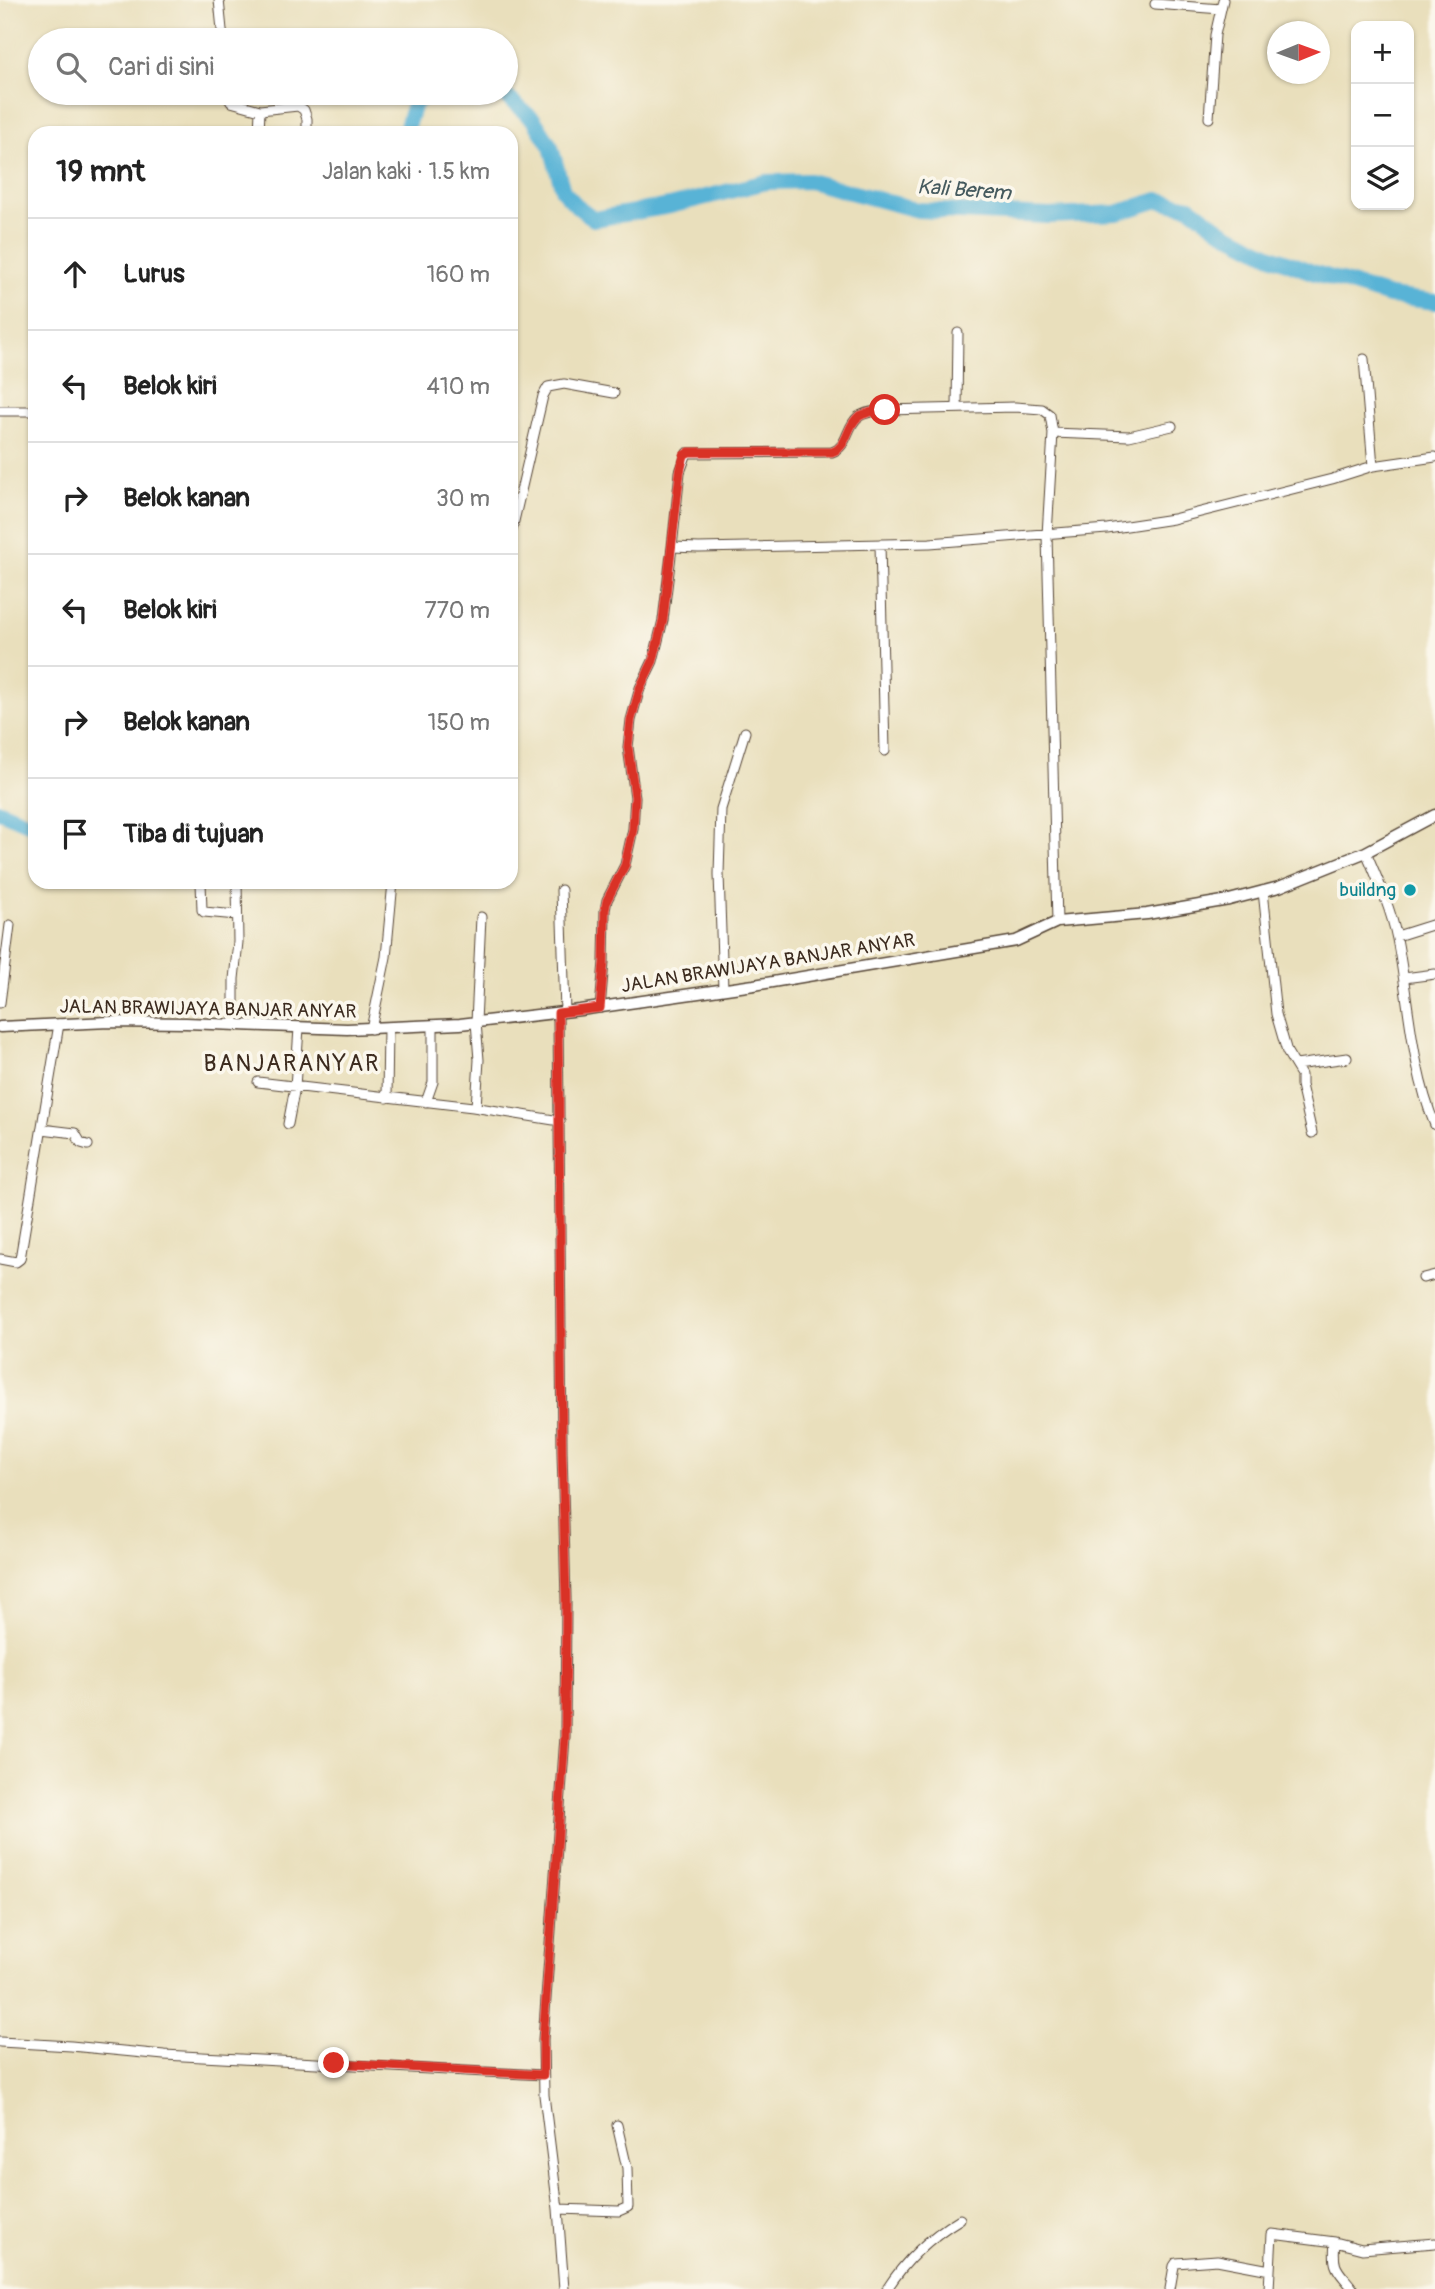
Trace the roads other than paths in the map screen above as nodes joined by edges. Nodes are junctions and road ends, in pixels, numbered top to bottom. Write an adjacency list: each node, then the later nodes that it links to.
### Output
1 (219, 0): 5 (street)
2 (1177, 3): 3 (street); 4 (street)
3 (1155, 4)
4 (1222, 5): 8 (street)
5 (222, 28)
6 (241, 105): 7 (street)
7 (260, 110): 9 (street); 10 (street)
8 (1209, 118)
9 (259, 126)
10 (307, 126)
11 (958, 333): 14 (street)
12 (1364, 359): 20 (street)
13 (614, 393): 21 (street)
14 (957, 408): 18 (street); 24 (street)
15 (0, 411): 16 (street)
16 (28, 411)
17 (1172, 426): 18 (street)
18 (1053, 433): 22 (street)
19 (1435, 457): 20 (street)
20 (1373, 466): 22 (street)
21 (518, 504)
22 (1047, 535): 23 (street); 36 (street)
23 (880, 544): 24 (street); 26 (street)
24 (672, 547): 44 (street)
25 (745, 732): 42 (street)
26 (885, 751)
27 (1435, 815): 28 (street, JALAN BRAWIJAYA BANJAR ANYAR)
28 (1366, 852): 33 (street, JALAN BRAWIJAYA BANJAR ANYAR); 39 (street)
29 (201, 889): 34 (street)
30 (237, 889): 34 (street)
31 (392, 889): 53 (street)
32 (561, 890): 45 (street)
33 (1263, 891): 36 (street, JALAN BRAWIJAYA BANJAR ANYAR); 55 (street)
34 (237, 915): 48 (street)
35 (481, 917): 46 (street)
36 (1057, 922): 42 (street, JALAN BRAWIJAYA BANJAR ANYAR)
37 (1435, 924): 39 (street)
38 (10, 925): 43 (street)
39 (1397, 936): 41 (street)
40 (1435, 974): 41 (street)
41 (1404, 978): 63 (street)
42 (723, 989): 44 (street, JALAN BRAWIJAYA BANJAR ANYAR)
43 (0, 1003)
44 (600, 1008): 45 (street, JALAN BRAWIJAYA BANJAR ANYAR)
45 (561, 1012): 46 (street, JALAN BRAWIJAYA BANJAR ANYAR); 61 (street)
46 (476, 1022): 49 (street, JALAN BRAWIJAYA BANJAR ANYAR); 60 (street)
47 (59, 1024): 48 (street, JALAN BRAWIJAYA BANJAR ANYAR); 50 (street, JALAN BRAWIJAYA BANJAR ANYAR); 64 (street)
48 (234, 1024): 51 (street, JALAN BRAWIJAYA BANJAR ANYAR)
49 (433, 1026): 52 (street, JALAN BRAWIJAYA BANJAR ANYAR); 59 (street)
50 (0, 1027)
51 (299, 1028): 53 (street, JALAN BRAWIJAYA BANJAR ANYAR); 57 (street)
52 (388, 1028): 53 (street, JALAN BRAWIJAYA BANJAR ANYAR); 58 (street)
53 (371, 1029)
54 (1347, 1058): 55 (street)
55 (1296, 1065): 65 (street)
56 (258, 1082): 57 (street)
57 (295, 1087): 58 (street); 62 (street)
58 (387, 1098): 59 (street)
59 (426, 1102): 60 (street)
60 (477, 1107): 61 (street)
61 (560, 1121): 71 (street)
62 (288, 1124)
63 (1435, 1125)
64 (42, 1129): 66 (street); 67 (street)
65 (1312, 1133)
66 (88, 1145)
67 (0, 1259)
68 (1435, 1275): 69 (street)
69 (1423, 1278)
70 (0, 2042): 71 (street)
71 (543, 2075): 73 (street)
72 (617, 2125): 73 (street)
73 (558, 2210): 78 (street)
74 (960, 2219): 79 (street)
75 (1335, 2242): 76 (street); 77 (street); 82 (street)
76 (1435, 2243)
77 (1270, 2270): 80 (street); 81 (street)
78 (564, 2289)
79 (887, 2289)
80 (1170, 2289)
81 (1269, 2289)
82 (1353, 2289)

